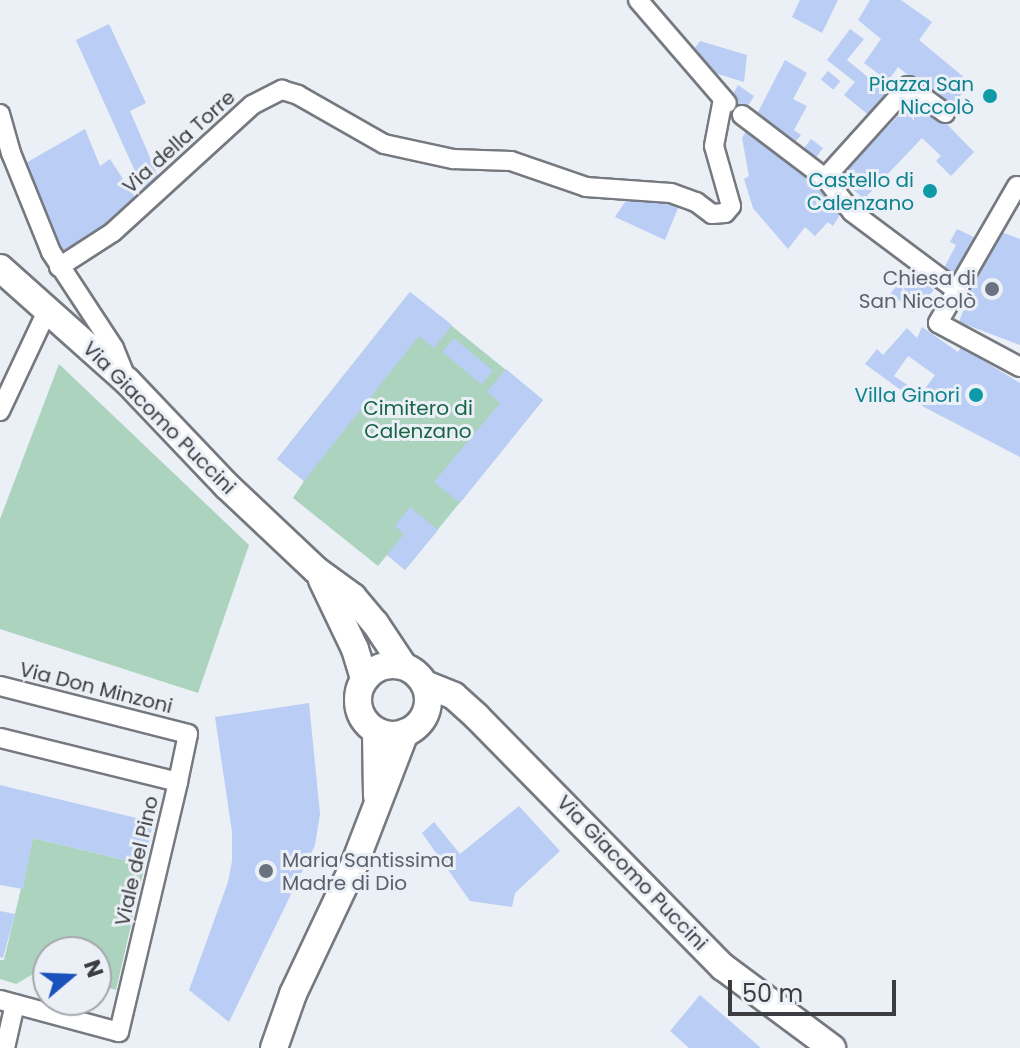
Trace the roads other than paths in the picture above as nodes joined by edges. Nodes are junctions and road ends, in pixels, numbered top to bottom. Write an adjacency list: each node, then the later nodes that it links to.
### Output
1 (638, 0): 2 (street)
2 (731, 106): 5 (street); 7 (street, Via della Torre)
3 (945, 113): 5 (street)
4 (0, 114): 7 (street)
5 (825, 178): 9 (street)
6 (1017, 186): 9 (street)
7 (59, 267): 12 (street)
8 (0, 268): 10 (street, Via Giacomo Puccini)
9 (959, 292): 11 (street)
10 (48, 309): 12 (street, Via Giacomo Puccini); 13 (street)
11 (1020, 367)
12 (127, 381): 14 (street, Via Giacomo Puccini)
13 (0, 411)
14 (316, 570): 15 (street, Via Giacomo Puccini); 16 (street, Via Giacomo Puccini)
15 (403, 665): 16 (street); 17 (street, Via Giacomo Puccini)
16 (364, 679): 21 (street, Via Giacomo Puccini)
17 (425, 684): 19 (street); 20 (street, Via Giacomo Puccini)
18 (0, 686): 24 (street, Via Don Minzoni)
19 (426, 714): 20 (street); 22 (street)
20 (477, 717): 29 (street, Via Giacomo Puccini)
21 (376, 731): 22 (street); 25 (street)
22 (405, 733): 25 (street)
23 (0, 738): 24 (street)
24 (178, 782): 26 (street, Viale del Pino)
25 (378, 803): 28 (street)
26 (8, 1002): 27 (street, Viale del Pino)
27 (5, 1048)
28 (274, 1048)
29 (832, 1048)

